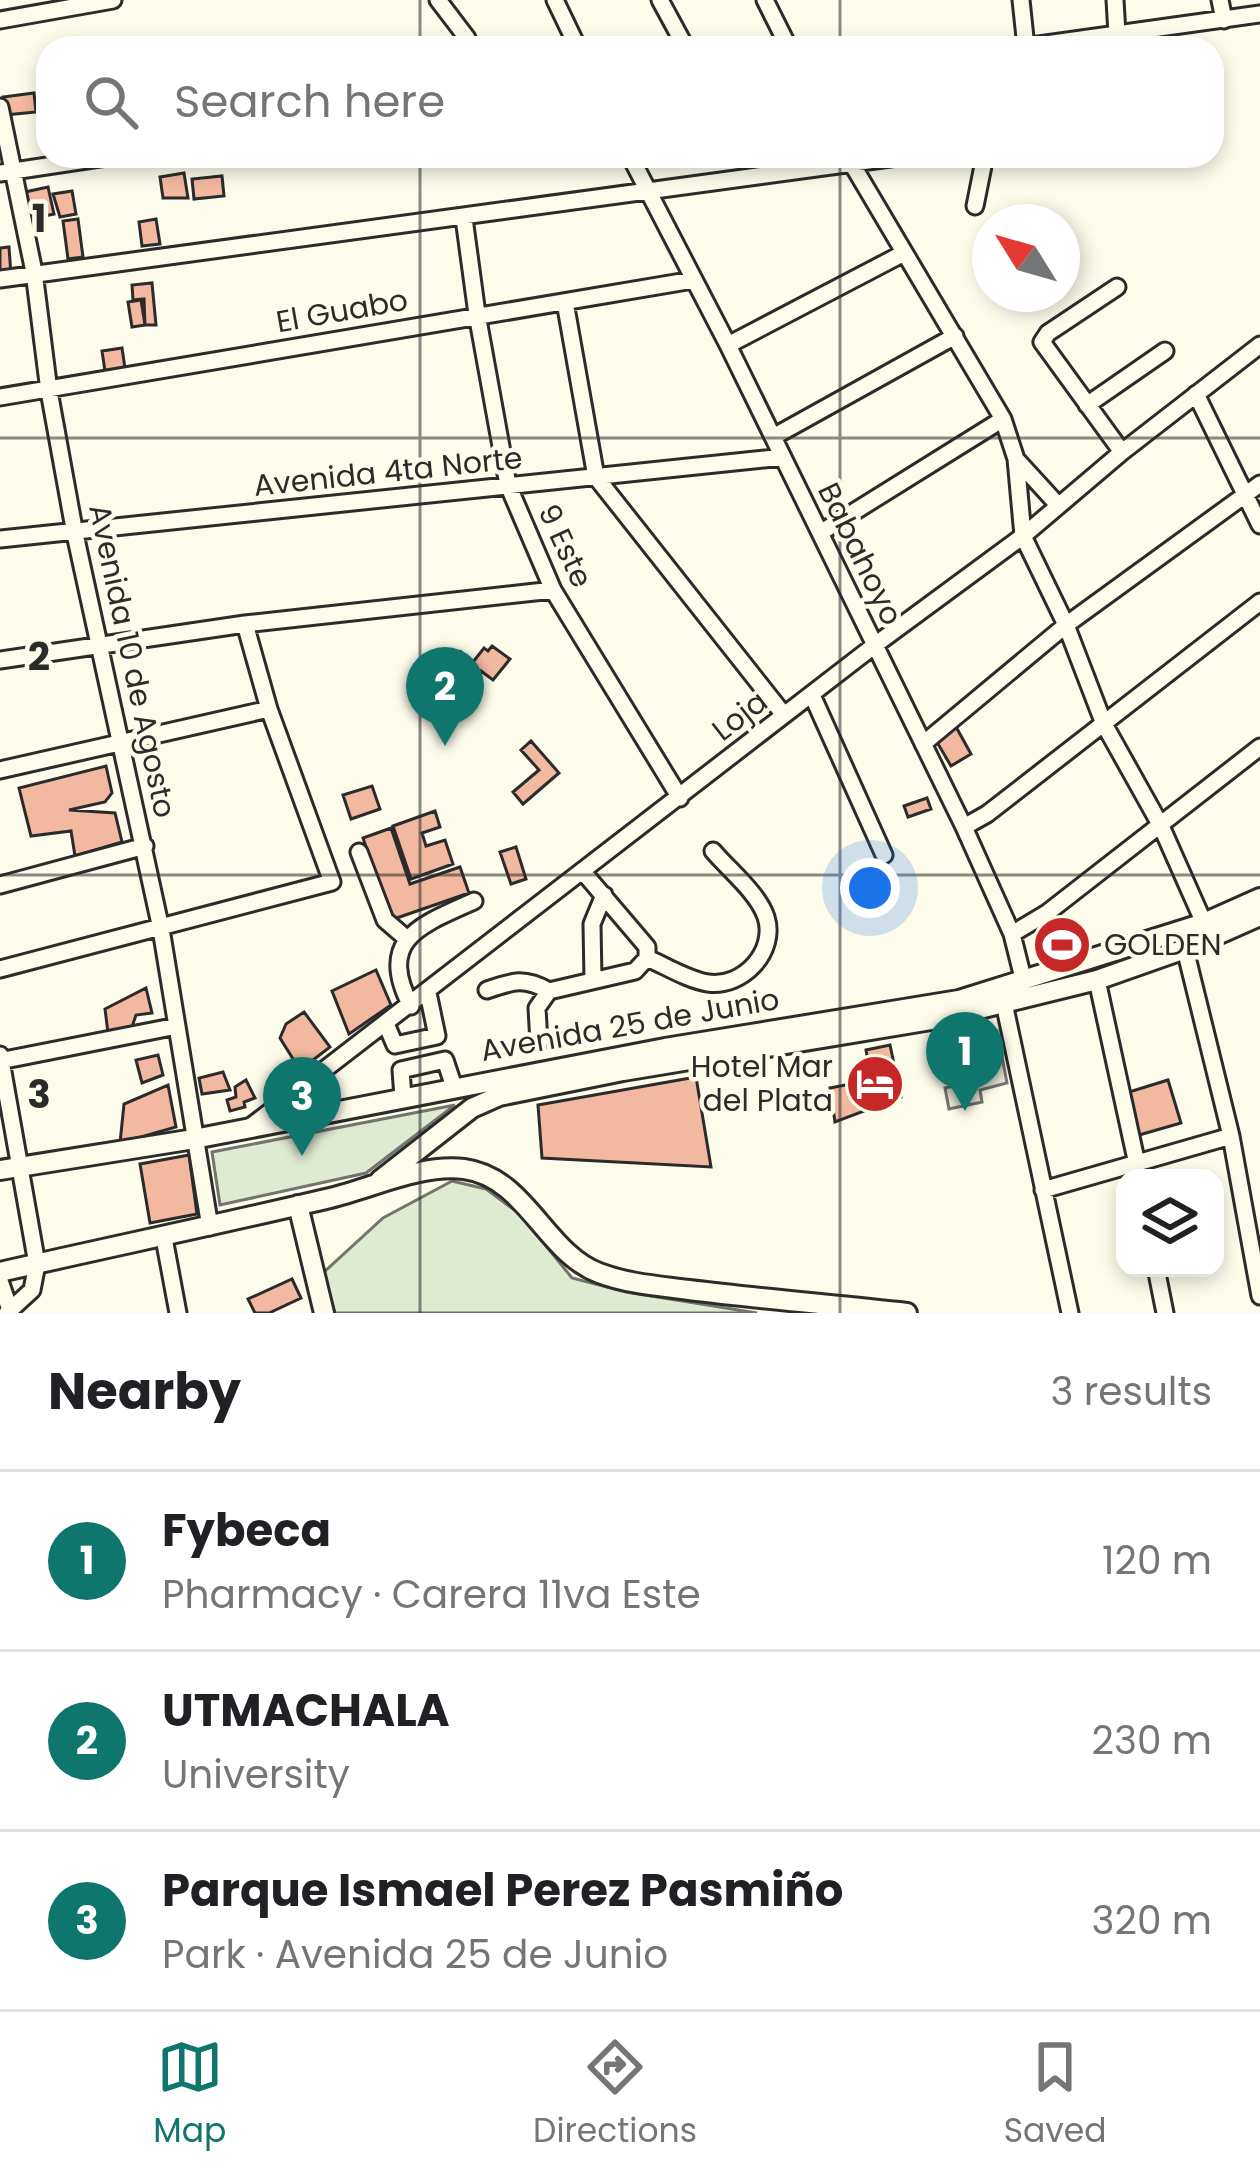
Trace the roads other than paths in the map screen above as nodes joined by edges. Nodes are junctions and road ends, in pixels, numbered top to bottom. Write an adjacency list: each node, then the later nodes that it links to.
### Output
1 (113, 0): 10 (street)
2 (439, 0): 13 (street)
3 (555, 0): 14 (street)
4 (660, 0): 15 (street)
5 (765, 0): 16 (street)
6 (1021, 0): 17 (street)
7 (1115, 0): 12 (street)
8 (1220, 0): 11 (street)
9 (1260, 14): 11 (street)
10 (0, 20)
11 (1224, 20): 12 (street)
12 (1117, 34): 18 (street)
13 (466, 36)
14 (572, 36)
15 (680, 36)
16 (783, 36)
17 (1025, 36)
18 (1102, 36)
19 (0, 107): 25 (street, Avenida 10 de Agosto)
20 (36, 168): 25 (street)
21 (636, 168): 26 (street, Babahoyo)
22 (806, 168): 26 (street)
23 (854, 168): 29 (street)
24 (983, 168): 27 (street)
25 (6, 172): 30 (street, Avenida 10 de Agosto)
26 (648, 193): 28 (street); 32 (street, Babahoyo)
27 (975, 204)
28 (464, 218): 30 (street); 35 (street, 9 Este)
29 (902, 254): 36 (street); 37 (street)
30 (34, 272): 31 (street); 40 (street, Avenida 10 de Agosto)
31 (0, 279)
32 (693, 280): 34 (street, El Guabo); 37 (street, Babahoyo)
33 (1117, 287): 43 (street)
34 (565, 302): 35 (street, El Guabo); 49 (street)
35 (476, 314): 40 (street, El Guabo); 50 (street, 9 Este)
36 (955, 336): 44 (street); 45 (street)
37 (728, 345): 45 (street, Babahoyo)
38 (1260, 345): 41 (street, Loja)
39 (1165, 351): 43 (street)
40 (49, 391): 42 (street, El Guabo); 55 (street, Avenida 10 de Agosto)
41 (1196, 394): 46 (street, Loja); 51 (street)
42 (0, 397)
43 (1087, 405): 46 (street)
44 (1004, 419): 48 (street); 54 (street)
45 (773, 437): 47 (street, Babahoyo)
46 (1122, 452): 52 (street, Loja)
47 (783, 458): 49 (street, Avenida 4ta Norte); 54 (street, Babahoyo)
48 (1016, 459): 52 (street); 56 (street)
49 (596, 477): 50 (street, Avenida 4ta Norte); 67 (street)
50 (508, 485): 55 (street, Avenida 4ta Norte); 58 (street, 9 Este)
51 (1253, 489): 53 (street); 61 (street)
52 (1058, 505): 56 (street, Loja)
53 (1260, 525)
54 (820, 533): 63 (street, Babahoyo)
55 (75, 534): 57 (street, Avenida 4ta Norte); 62 (street, Avenida 10 de Agosto)
56 (1023, 536): 61 (street); 63 (street, Loja)
57 (0, 539)
58 (553, 590): 60 (street); 73 (street, 9 Este)
59 (1260, 602): 68 (street)
60 (245, 624): 62 (street); 66 (street)
61 (1066, 625): 68 (street); 69 (street)
62 (98, 645): 64 (street); 70 (street, Avenida 10 de Agosto)
63 (875, 645): 65 (street, Loja); 69 (street, Babahoyo)
64 (0, 659)
65 (812, 695): 67 (street, Loja); 79 (street)
66 (269, 709): 70 (street); 87 (street)
67 (784, 715): 73 (street, Loja)
68 (1104, 724): 74 (street); 75 (street)
69 (923, 744): 75 (street, Babahoyo)
70 (118, 746): 72 (street); 76 (street, Avenida 10 de Agosto)
71 (1260, 747): 74 (street)
72 (0, 770)
73 (680, 798): 80 (street, Loja)
74 (1161, 826): 86 (street); 88 (street)
75 (964, 827): 88 (street, Babahoyo)
76 (145, 846): 81 (street); 87 (street, Avenida 10 de Agosto)
77 (359, 851): 89 (street)
78 (713, 851): 91 (street)
79 (884, 855)
80 (584, 873): 82 (street); 98 (street, Loja)
81 (0, 885)
82 (604, 895): 91 (street); 93 (street)
83 (1260, 898): 86 (main road, Avenida 25 de Junio)
84 (474, 901): 89 (street)
85 (1260, 916): 90 (main road, Avenida 25 de Junio)
86 (1204, 923): 95 (main road, Avenida 25 de Junio)
87 (161, 929): 92 (street); 102 (street, Avenida 10 de Agosto)
88 (1012, 934): 95 (street, Babahoyo)
89 (406, 939): 100 (street)
90 (1185, 949): 94 (main road, Avenida 25 de Junio); 112 (street)
91 (647, 958): 93 (street)
92 (0, 969)
93 (593, 980): 97 (street)
94 (1097, 980): 99 (main road, Avenida 25 de Junio); 116 (street)
95 (1024, 982): 109 (main road, Avenida 25 de Junio)
96 (488, 990): 97 (street)
97 (548, 991): 104 (street)
98 (428, 994): 100 (street, Loja); 103 (street)
99 (1004, 1003): 119 (main road, Avenida 25 de Junio); 120 (street)
100 (411, 1006): 101 (street, Loja)
101 (386, 1024): 105 (street); 111 (street, Loja)
102 (177, 1026): 106 (street); 113 (street, Avenida 10 de Agosto)
103 (437, 1036): 105 (street); 107 (street)
104 (539, 1043)
105 (395, 1045): 108 (street)
106 (0, 1058): 114 (street)
107 (446, 1060): 108 (street); 109 (street)
108 (401, 1070): 110 (street)
109 (454, 1088): 110 (main road, Avenida 25 de Junio)
110 (403, 1097): 111 (main road, Avenida 25 de Junio)
111 (250, 1127): 113 (main road, Avenida 25 de Junio)
112 (1231, 1136): 117 (street); 127 (street)
113 (194, 1139): 114 (main road, Avenida 25 de Junio); 122 (street, Avenida 10 de Agosto)
114 (21, 1166): 115 (main road, Avenida 25 de Junio); 124 (street)
115 (0, 1169)
116 (1138, 1169)
117 (1143, 1169)
118 (1116, 1175): 120 (street)
119 (376, 1183): 121 (main road); 128 (main road)
120 (1043, 1190): 134 (street)
121 (298, 1204): 122 (main road); 132 (main road)
122 (209, 1227): 123 (main road)
123 (164, 1238): 124 (main road); 131 (street)
124 (37, 1264): 125 (main road); 130 (street)
125 (0, 1276): 130 (street)
126 (1158, 1277): 135 (street)
127 (1260, 1296)
128 (756, 1306): 129 (main road)
129 (834, 1309): 133 (main road)
130 (9, 1312)
131 (178, 1313)
132 (323, 1313)
133 (908, 1313)
134 (1070, 1313)
135 (1165, 1313)

